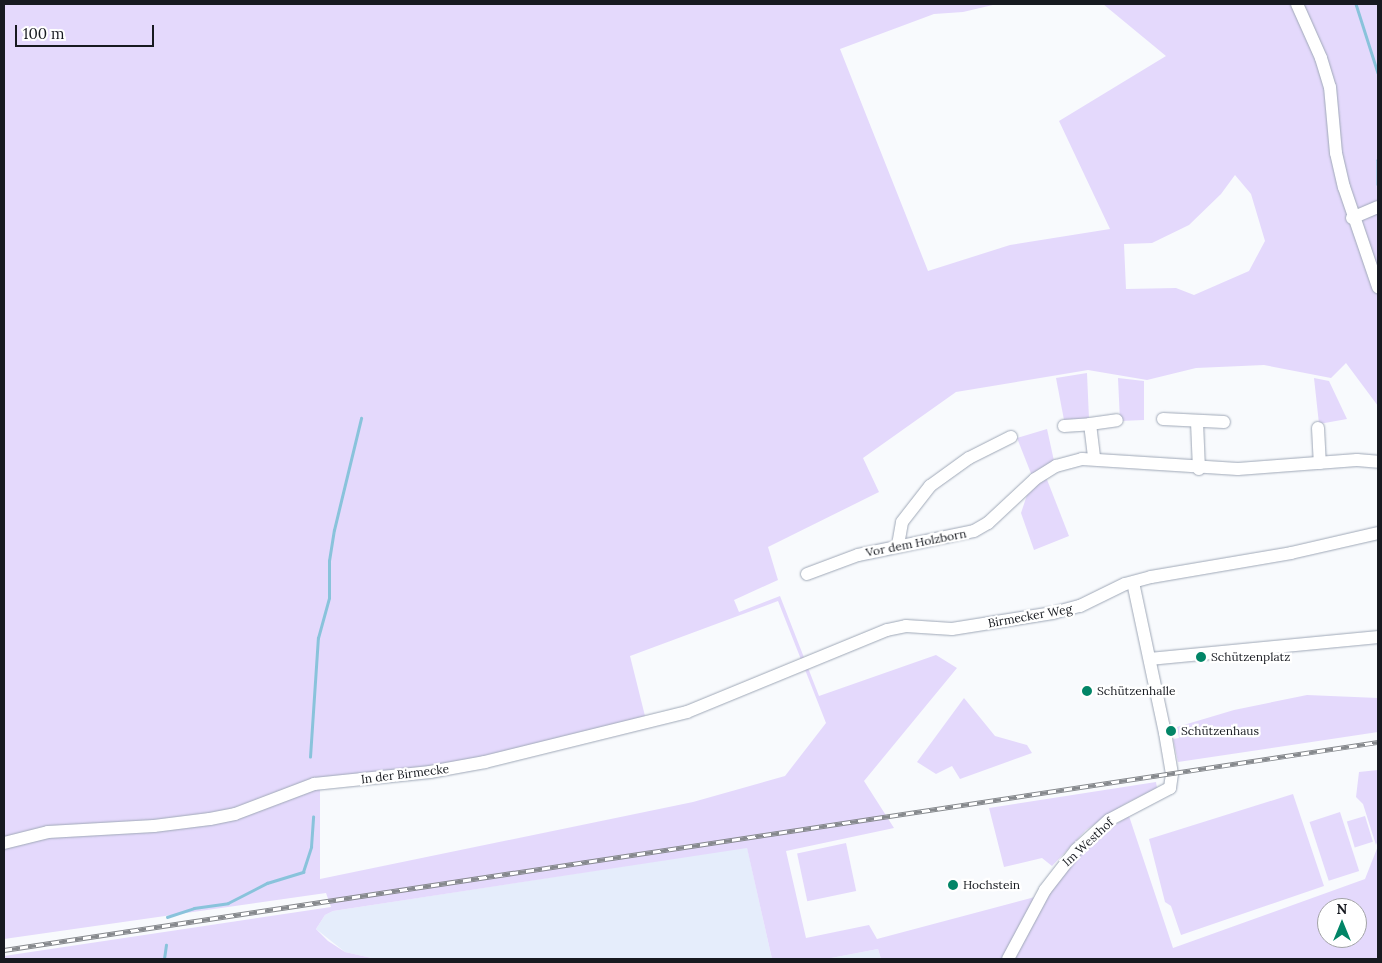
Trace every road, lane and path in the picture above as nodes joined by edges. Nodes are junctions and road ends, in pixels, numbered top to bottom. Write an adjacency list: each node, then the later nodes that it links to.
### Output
1 (1297, 4): 3 (street)
2 (1378, 207): 3 (street)
3 (1352, 218): 4 (street)
4 (1378, 287)
5 (1163, 419): 7 (street)
6 (1117, 420): 9 (street)
7 (1198, 422): 8 (street); 16 (street)
8 (1224, 422)
9 (1090, 424): 10 (street); 13 (street)
10 (1064, 426)
11 (1318, 428): 14 (street)
12 (1011, 437): 18 (street)
13 (1094, 458): 16 (street, Vor dem Holzborn); 18 (street, Vor dem Holzborn)
14 (1320, 462): 15 (street, Vor dem Holzborn); 16 (street, Vor dem Holzborn)
15 (1378, 462)
16 (1199, 469)
17 (1378, 533): 20 (street, Birmecker Weg)
18 (898, 545): 19 (street, Vor dem Holzborn)
19 (807, 574)
20 (1133, 582): 22 (street); 23 (street, Birmecker Weg)
21 (1378, 637): 22 (street)
22 (1150, 659): 25 (street, Im Westhof)
23 (800, 667): 24 (street, In der Birmecke)
24 (4, 843)
25 (1008, 959)

